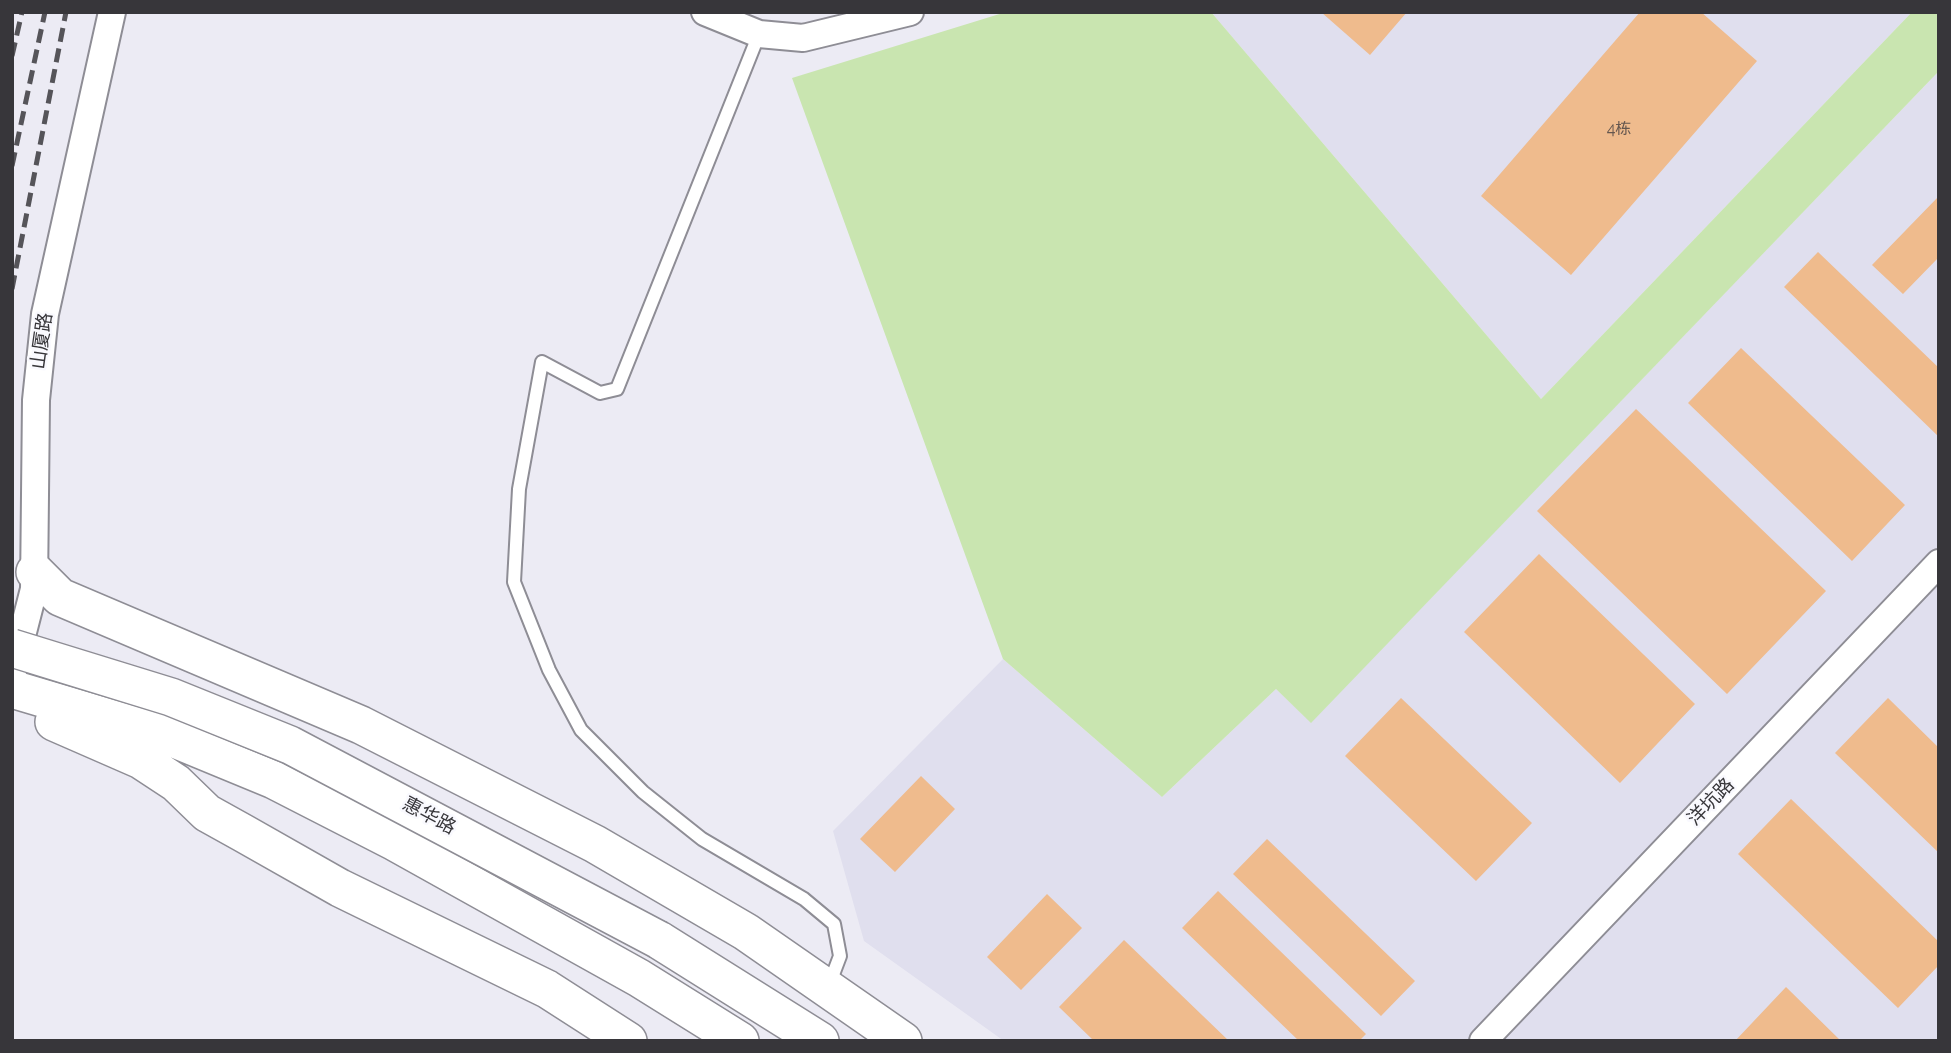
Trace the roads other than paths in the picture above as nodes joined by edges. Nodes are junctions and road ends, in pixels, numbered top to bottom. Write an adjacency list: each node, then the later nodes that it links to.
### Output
1 (112, 12): 6 (street, 山厦路)
2 (705, 12): 4 (street)
3 (910, 12): 4 (street)
4 (759, 34): 11 (lane)
5 (1939, 563): 16 (street, 洋坑路)
6 (35, 572): 8 (street, 山厦路); 11 (main road)
7 (12, 648): 14 (main road, 惠华路, bridge)
8 (12, 675)
9 (12, 689): 13 (main road, 惠华路)
10 (12, 702): 12 (main road)
11 (828, 989): 15 (main road)
12 (628, 1041)
13 (740, 1041)
14 (820, 1041)
15 (903, 1041)
16 (1483, 1041)

